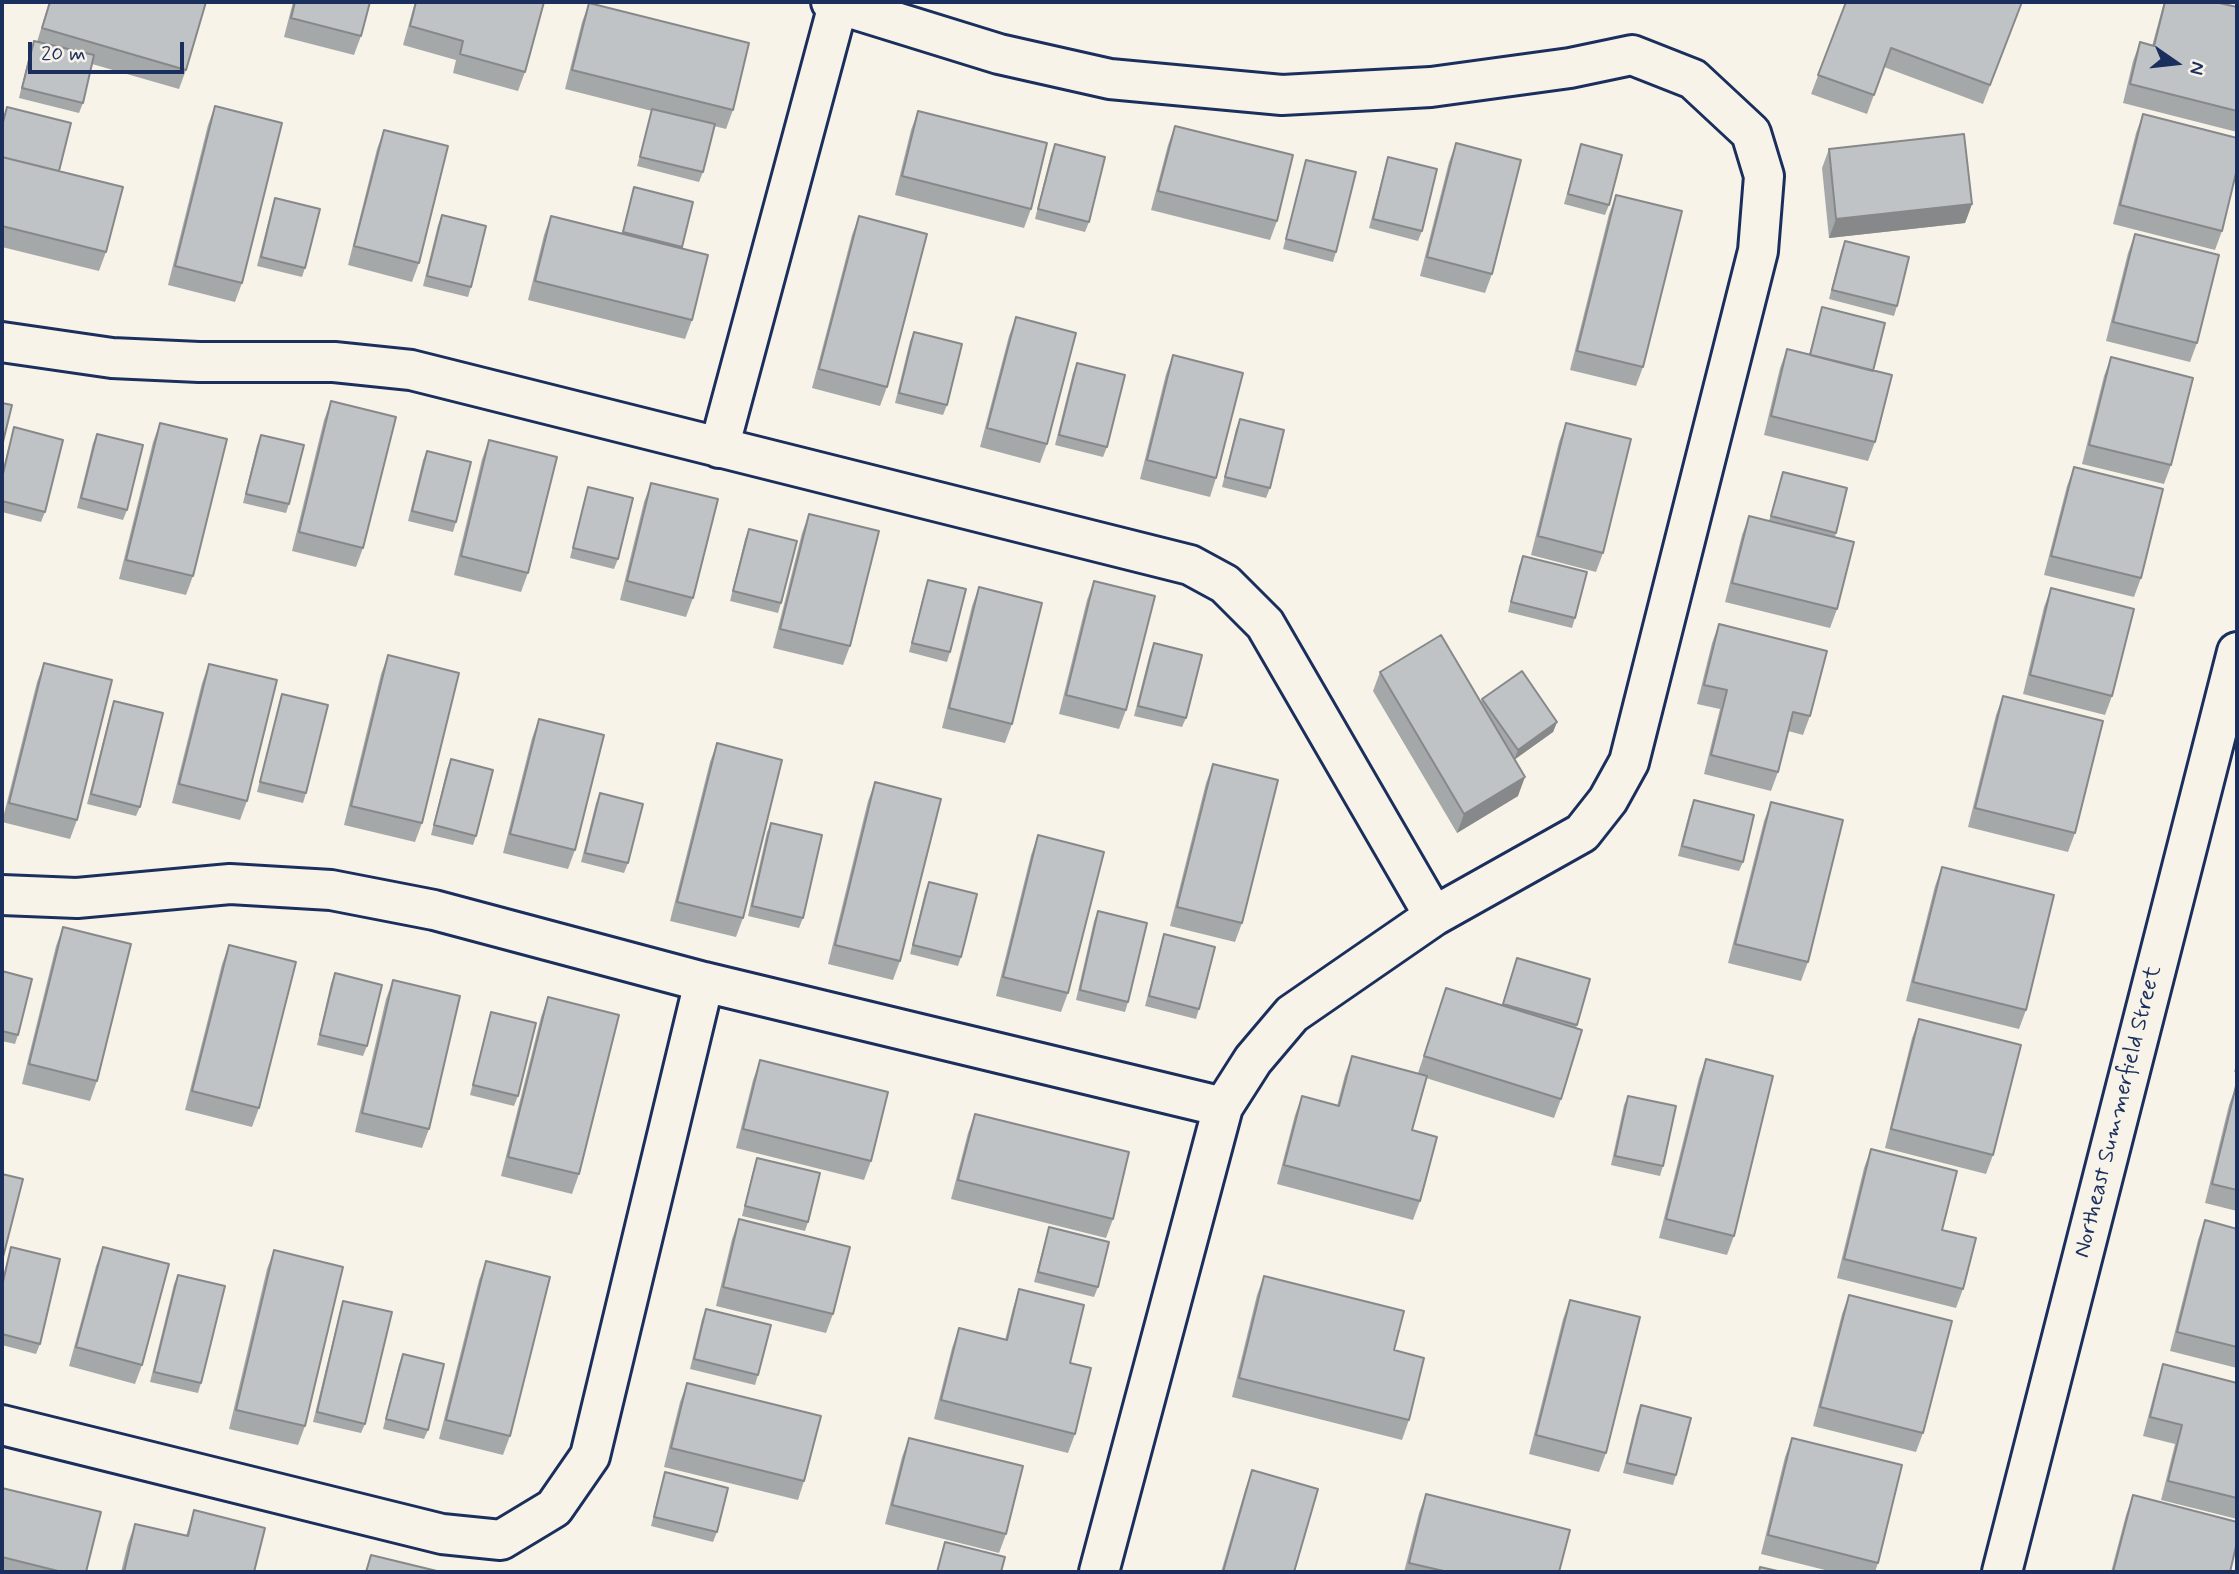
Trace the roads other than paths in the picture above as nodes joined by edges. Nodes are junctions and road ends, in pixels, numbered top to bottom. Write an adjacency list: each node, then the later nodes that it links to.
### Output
1 (834, 3): 3 (street); 6 (street)
2 (2, 342): 3 (street)
3 (719, 448): 6 (street)
4 (2237, 652): 11 (street, Northeast Summerfield Street)
5 (2, 895): 7 (street)
6 (1434, 916): 8 (street)
7 (704, 982): 8 (street); 9 (street)
8 (1223, 1107): 10 (street)
9 (2, 1425)
10 (1099, 1572)
11 (2001, 1572)

